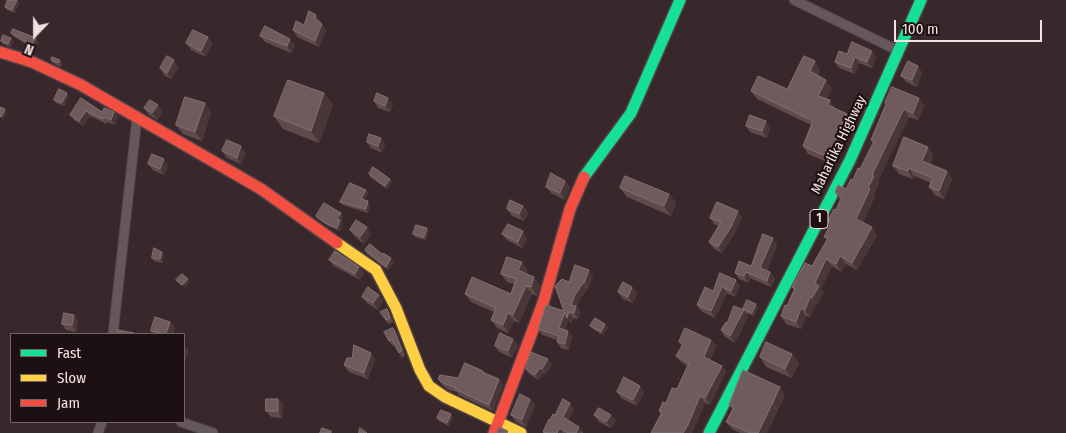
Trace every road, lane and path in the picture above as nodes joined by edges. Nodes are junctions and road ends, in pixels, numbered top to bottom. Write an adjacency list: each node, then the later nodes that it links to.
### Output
1 (680, 0): 8 (main road)
2 (794, 0): 4 (street)
3 (921, 0): 4 (main road, Maharlika Highway / 1)
4 (899, 51): 13 (main road, Maharlika Highway / 1)
5 (1, 54): 6 (main road)
6 (138, 118): 7 (street); 8 (main road)
7 (113, 333)
8 (498, 422): 11 (main road); 12 (main road)
9 (184, 423): 10 (street)
10 (213, 433)
11 (494, 433)
12 (521, 433)
13 (709, 433)

